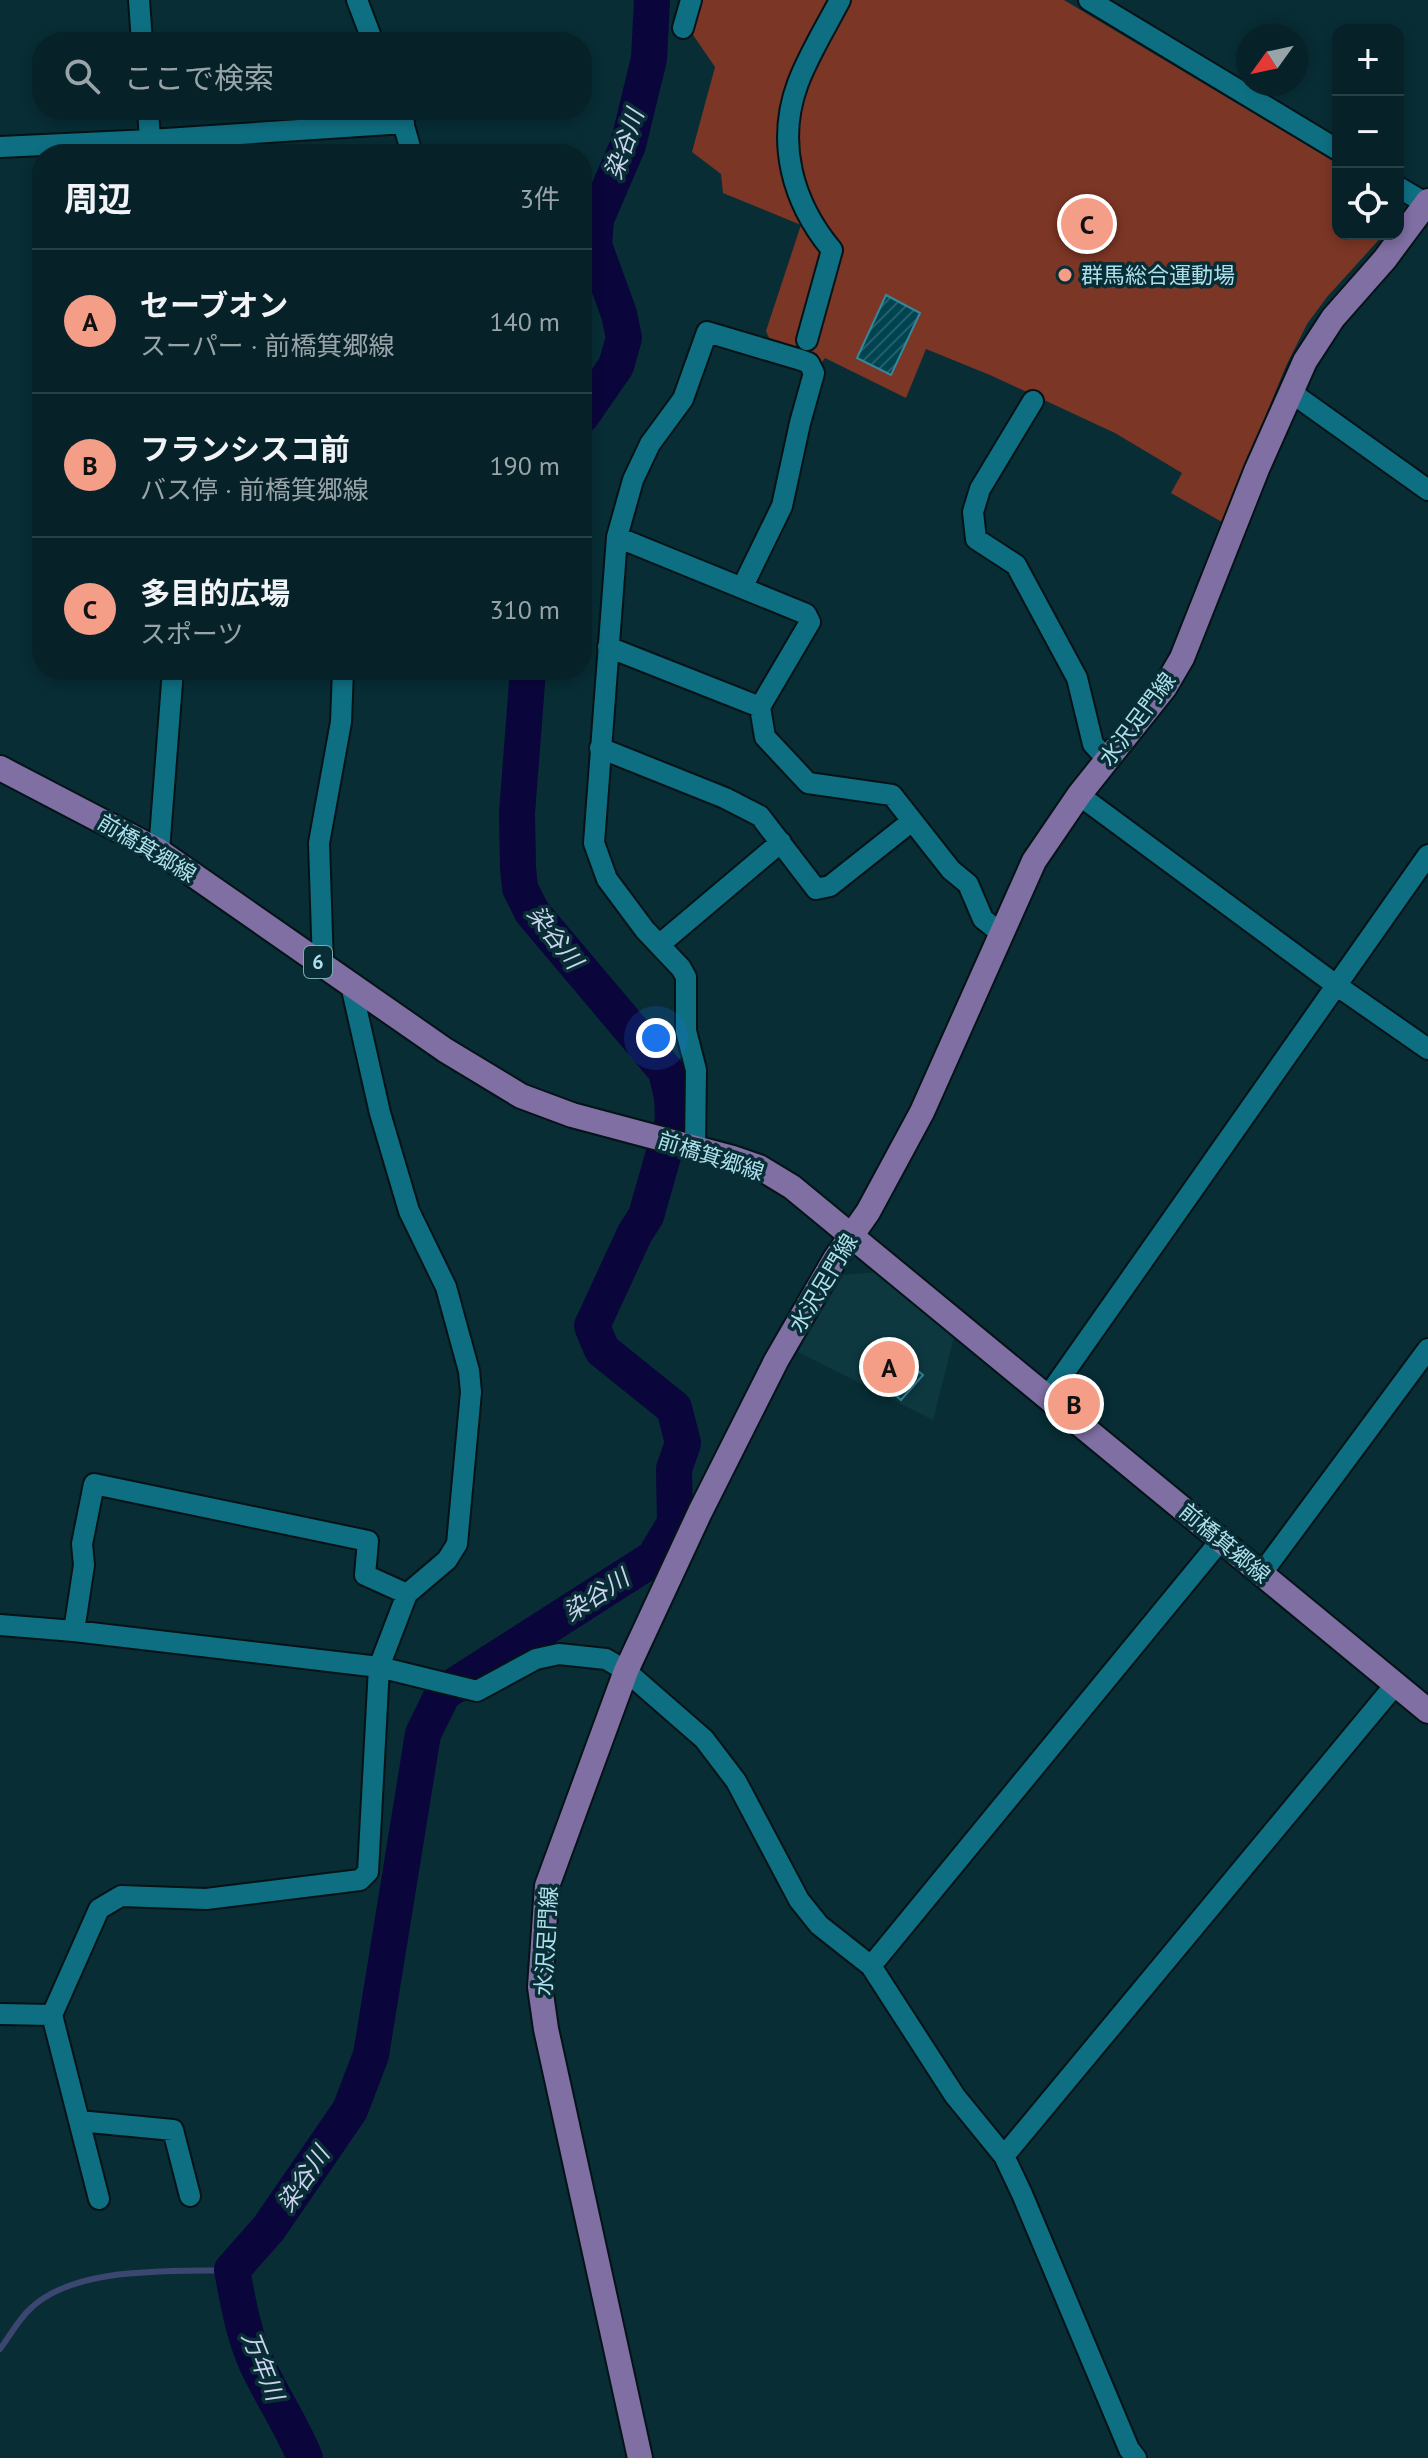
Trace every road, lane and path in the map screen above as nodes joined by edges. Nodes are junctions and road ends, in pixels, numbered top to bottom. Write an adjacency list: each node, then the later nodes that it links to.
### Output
1 (139, 0): 9 (street)
2 (357, 0): 10 (street)
3 (691, 0): 8 (street)
4 (839, 0): 22 (street)
5 (1089, 0): 7 (street)
6 (1129, 0): 7 (street)
7 (1124, 21): 17 (street)
8 (683, 28)
9 (141, 32)
10 (369, 32)
11 (149, 120): 14 (street)
12 (377, 120): 15 (street)
13 (403, 120): 16 (street)
14 (151, 144)
15 (176, 144)
16 (409, 144)
17 (1332, 146)
18 (0, 147): 19 (street)
19 (32, 147)
20 (1404, 190): 21 (street)
21 (1427, 203): 23 (main road, 水沢足門線)
22 (807, 340)
23 (1289, 394): 25 (street); 33 (main road, 水沢足門線)
24 (1033, 401): 33 (street)
25 (1428, 490)
26 (617, 537): 27 (street); 27 (street); 28 (street)
27 (742, 588): 31 (street)
28 (608, 647): 31 (street); 32 (street)
29 (172, 680): 38 (street)
30 (343, 680): 42 (street)
31 (760, 707): 36 (street)
32 (600, 748): 37 (street); 41 (street)
33 (1107, 759): 35 (main road, 水沢足門線)
34 (0, 768): 38 (main road, 前橋箕郷線 / 6)
35 (1079, 795): 40 (main road, 水沢足門線); 44 (street)
36 (912, 821): 37 (street); 40 (street)
37 (781, 842): 41 (street)
38 (159, 851): 42 (main road, 前橋箕郷線 / 6)
39 (1428, 855): 44 (street)
40 (1002, 934): 47 (main road, 水沢足門線)
41 (659, 945): 46 (street)
42 (323, 965): 43 (main road, 前橋箕郷線 / 6)
43 (351, 985): 46 (main road, 前橋箕郷線 / 6); 52 (street)
44 (1336, 985): 45 (street); 49 (street)
45 (1428, 1049)
46 (690, 1145): 47 (main road, 前橋箕郷線 / 6)
47 (852, 1235): 49 (main road, 前橋箕郷線 / 6); 56 (main road, 水沢足門線)
48 (1428, 1349): 51 (street)
49 (1048, 1396): 50 (main road, 前橋箕郷線 / 6)
50 (1221, 1540): 51 (main road, 前橋箕郷線 / 6); 59 (street)
51 (1262, 1573): 57 (main road, 前橋箕郷線 / 6)
52 (407, 1594): 54 (street); 55 (street)
53 (0, 1625): 54 (street)
54 (74, 1631): 55 (street)
55 (379, 1667): 56 (street); 61 (street)
56 (626, 1671): 59 (street); 66 (main road, 水沢足門線)
57 (1395, 1685): 58 (main road, 前橋箕郷線 / 6); 63 (street)
58 (1428, 1711)
59 (871, 1966): 63 (street)
60 (0, 2014): 61 (street)
61 (52, 2015): 62 (street)
62 (79, 2121): 64 (street); 65 (street)
63 (1004, 2156): 67 (street)
64 (190, 2196)
65 (99, 2199)
66 (640, 2458)
67 (1136, 2458)

